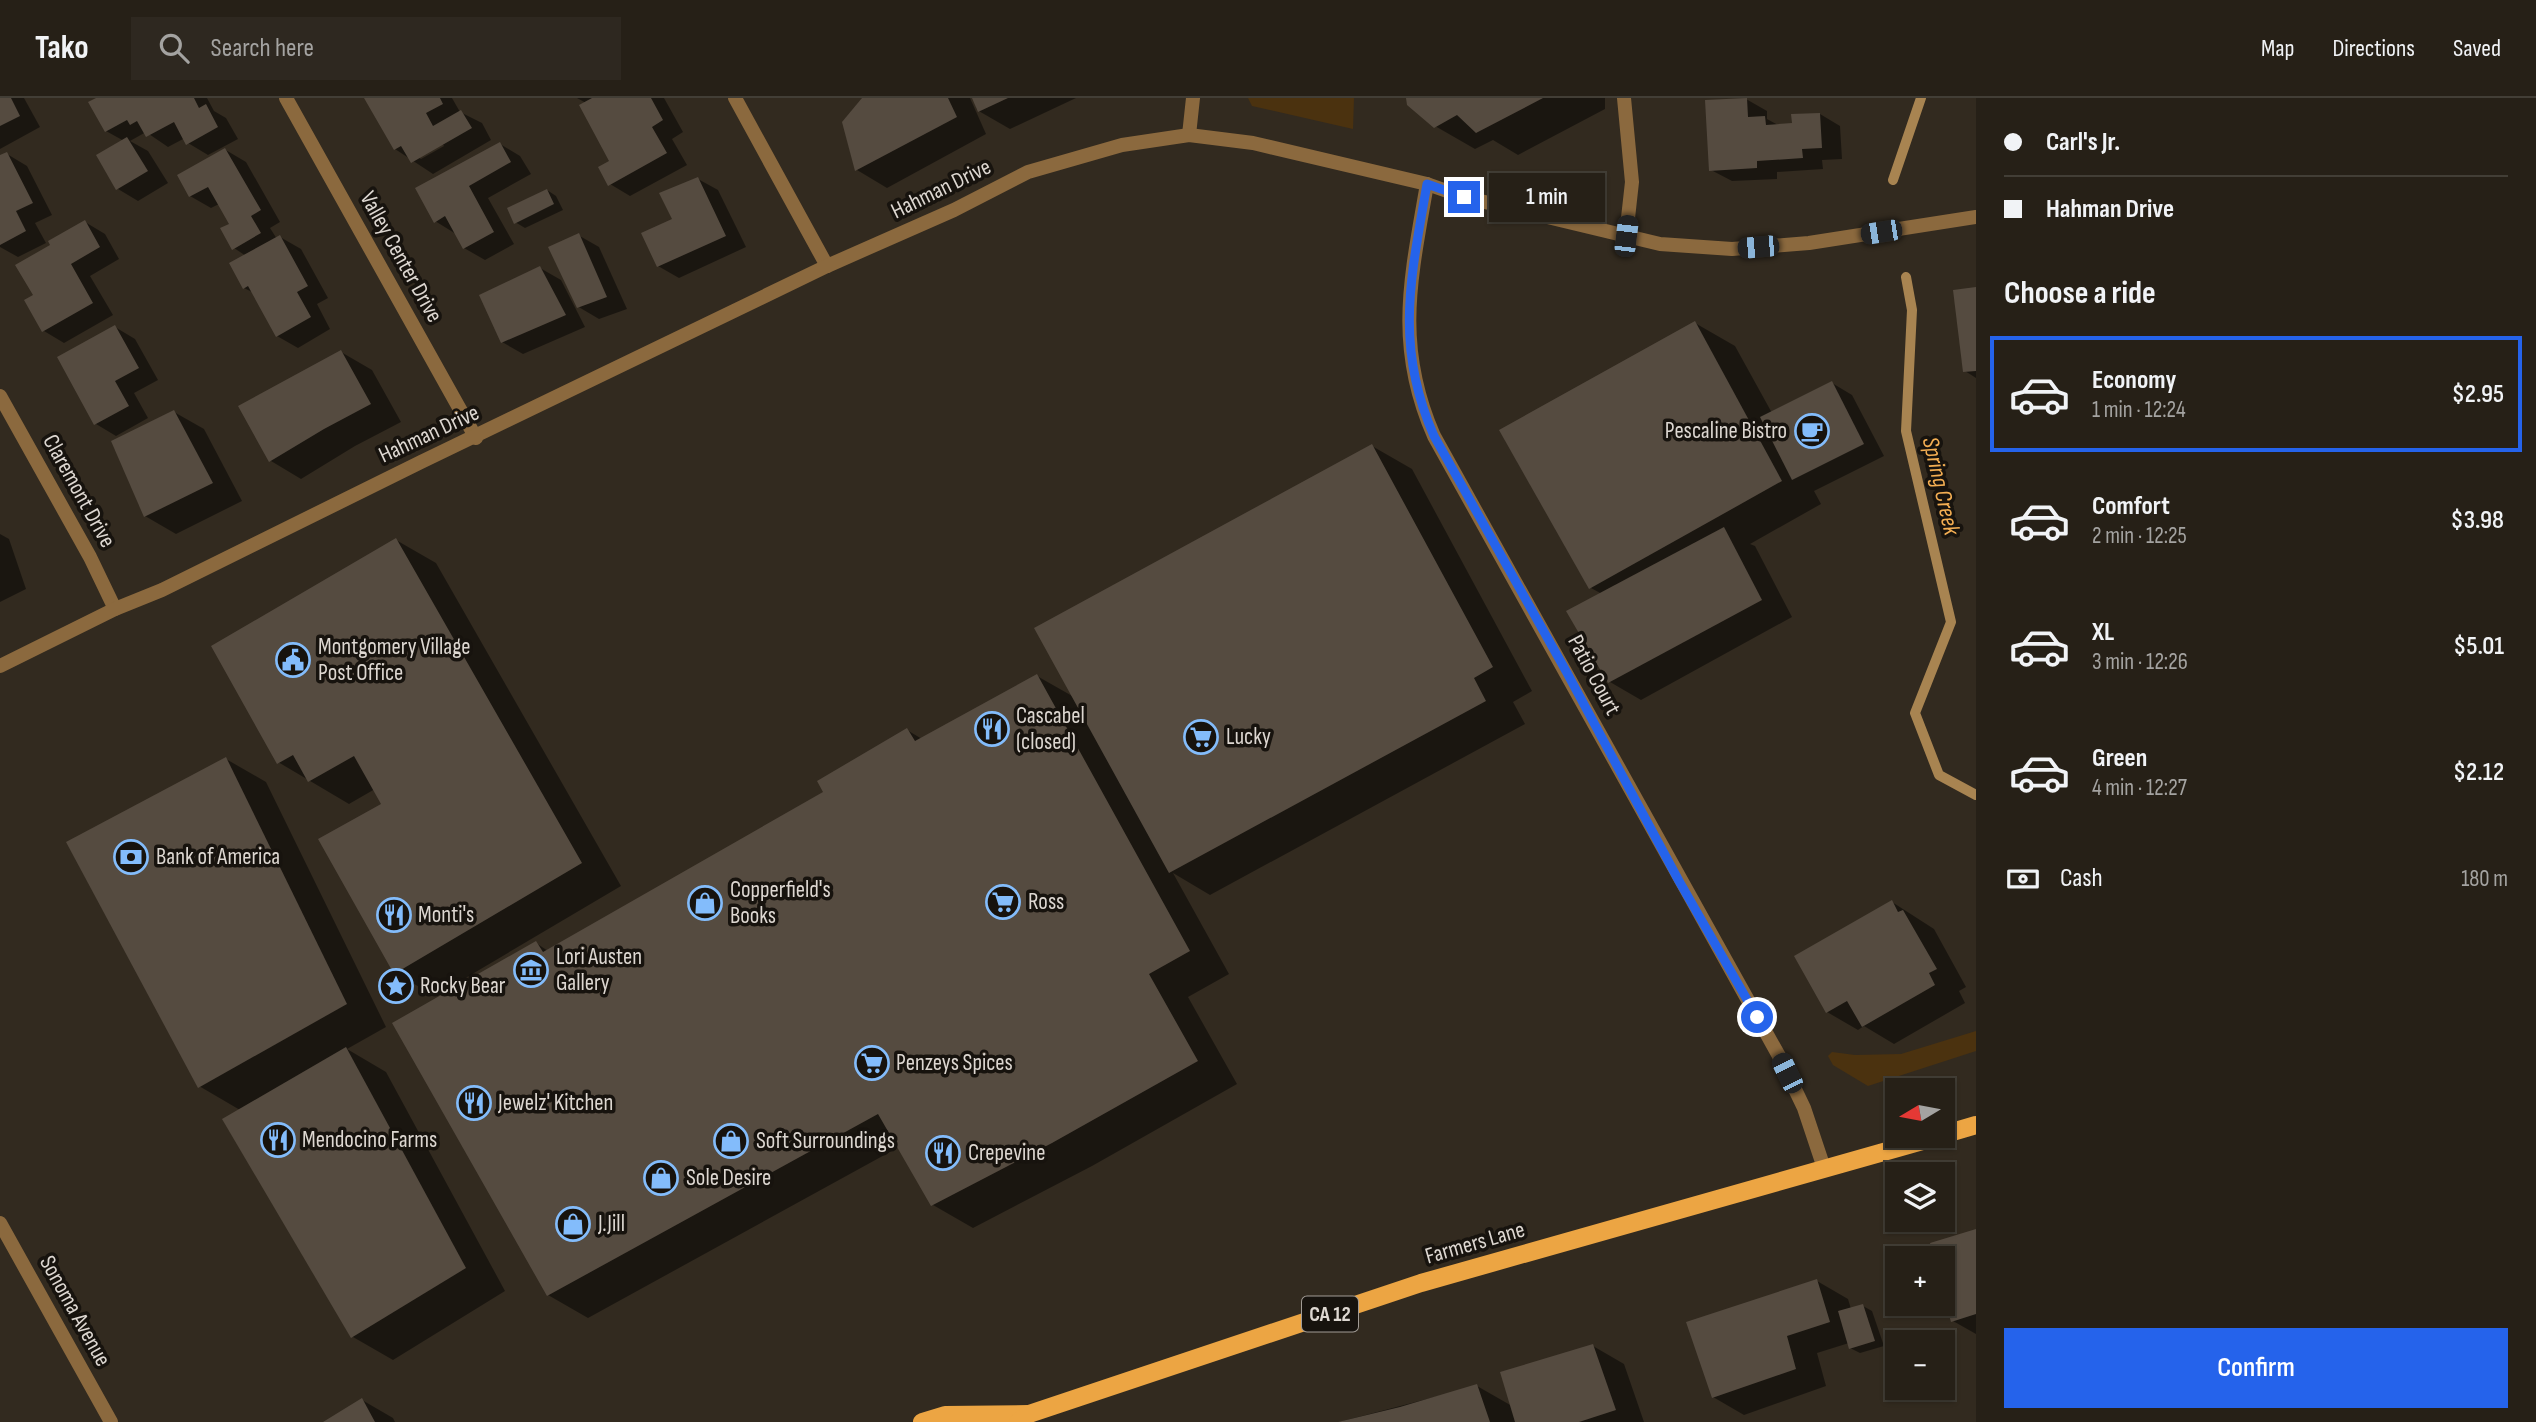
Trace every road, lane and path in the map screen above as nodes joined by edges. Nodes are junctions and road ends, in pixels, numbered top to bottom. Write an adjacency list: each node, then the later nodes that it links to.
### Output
1 (286, 98): 11 (street, Valley Center Drive)
2 (735, 98): 9 (street)
3 (1193, 98): 5 (street)
4 (1624, 98): 8 (street)
5 (1189, 135): 6 (street, Hahman Drive); 9 (street, Hahman Drive)
6 (1427, 184): 8 (street, Hahman Drive); 17 (street, Patio Court)
7 (1976, 217): 8 (street, Hahman Drive)
8 (1626, 236)
9 (827, 266): 11 (street, Hahman Drive)
10 (0, 396): 12 (street, Claremont Drive)
11 (476, 438): 12 (street, Hahman Drive)
12 (115, 609): 13 (street, Hahman Drive)
13 (0, 666)
14 (1976, 1125): 15 (main road, Farmers Lane / CA 12)
15 (1955, 1131)
16 (1895, 1148): 17 (main road, Farmers Lane / CA 12)
17 (1824, 1168): 19 (main road, Farmers Lane / CA 12)
18 (0, 1223): 20 (street, Sonoma Avenue)
19 (1023, 1418): 21 (main road, Farmers Lane / CA 12)
20 (111, 1422)
21 (922, 1422)

